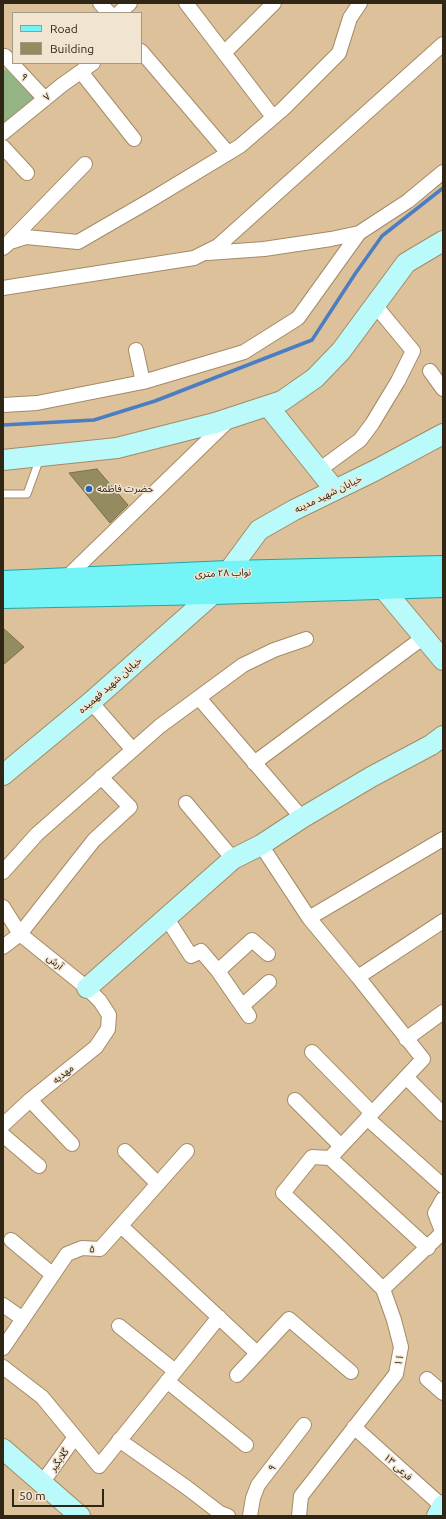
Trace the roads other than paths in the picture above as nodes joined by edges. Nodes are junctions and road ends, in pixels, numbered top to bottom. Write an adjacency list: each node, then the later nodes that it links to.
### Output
1 (100, 3): 6 (street)
2 (130, 3): 7 (street)
3 (186, 3): 10 (street)
4 (274, 3): 10 (street)
5 (360, 3): 17 (street)
6 (108, 12)
7 (120, 12)
8 (443, 44): 28 (street)
9 (142, 52): 21 (street)
10 (224, 52): 17 (street)
11 (3, 56): 13 (street, ۹)
12 (12, 64): 16 (street, ۹)
13 (12, 64)
14 (92, 64): 15 (street, ۷)
15 (81, 72): 16 (street, ۷); 19 (street)
16 (45, 99): 18 (street, ۷)
17 (273, 117): 21 (street)
18 (3, 133)
19 (134, 139)
20 (3, 147): 24 (street)
21 (228, 153): 27 (street)
22 (85, 164): 27 (street)
23 (443, 172): 25 (street)
24 (27, 173)
25 (359, 233): 28 (street); 33 (street)
26 (443, 241): 30 (street)
27 (6, 245)
28 (204, 253): 29 (street)
29 (3, 288)
30 (375, 305): 36 (street); 41 (street)
31 (136, 350): 33 (street)
32 (430, 371): 34 (street)
33 (143, 382): 35 (street)
34 (443, 389)
35 (3, 405)
36 (268, 406): 37 (street); 41 (street)
37 (231, 418): 39 (street); 46 (street)
38 (443, 434): 42 (street, خیابان شهید مدینه)
39 (40, 457): 40 (street); 43 (lane)
40 (3, 460)
41 (319, 470): 42 (street)
42 (335, 490): 45 (street, خیابان شهید مدینه)
43 (3, 494)
44 (443, 567): 45 (main road, نواب ۲۸ متری)
45 (228, 572): 46 (main road, نواب ۲۸ متری)
46 (65, 579): 47 (main road, نواب ۲۸ متری)
47 (3, 582)
48 (443, 586): 49 (main road, نواب ۲۸ متری)
49 (382, 587): 50 (main road, نواب ۲۸ متری); 52 (street)
50 (214, 593): 51 (main road, نواب ۲۸ متری); 56 (street, خیابان شهید فهمیده)
51 (3, 597)
52 (424, 637): 54 (street); 59 (street)
53 (306, 639): 55 (street)
54 (443, 660)
55 (198, 698): 58 (street); 59 (street)
56 (91, 702): 58 (street); 60 (street, خیابان شهید فهمیده)
57 (443, 736): 63 (street)
58 (133, 750): 61 (street)
59 (254, 763): 63 (street)
60 (3, 775)
61 (101, 777): 67 (street); 72 (street)
62 (186, 804): 66 (street)
63 (302, 818): 65 (street)
64 (443, 839): 70 (street)
65 (261, 845): 66 (street); 70 (street)
66 (233, 859): 69 (street)
67 (3, 872)
68 (3, 907): 72 (street, آرش)
69 (166, 917): 75 (street); 78 (street)
70 (309, 918): 76 (street)
71 (441, 926): 76 (street)
72 (20, 934): 73 (street); 78 (street, آرش)
73 (3, 947)
74 (268, 954): 75 (street)
75 (218, 971): 77 (street)
76 (358, 977): 81 (street)
77 (269, 982)
78 (87, 988): 80 (street, آرش)
79 (443, 1012): 81 (street)
80 (109, 1015): 84 (street, مهدیه)
81 (406, 1039): 83 (street)
82 (312, 1052): 87 (street)
83 (406, 1077): 86 (street); 87 (street)
84 (30, 1100): 88 (street, مهدیه); 90 (street)
85 (295, 1100): 91 (street)
86 (443, 1114)
87 (369, 1116): 91 (street); 97 (street)
88 (3, 1125)
89 (3, 1135): 95 (street)
90 (72, 1144)
91 (341, 1146): 94 (street)
92 (125, 1151): 96 (street)
93 (187, 1151): 96 (street, ۵)
94 (330, 1158): 102 (street); 104 (street, ۱۱)
95 (39, 1166)
96 (158, 1184): 99 (street, ۵)
97 (443, 1186)
98 (443, 1198): 100 (street)
99 (121, 1226): 103 (street, ۵); 106 (street)
100 (442, 1233): 102 (street)
101 (11, 1240): 103 (street)
102 (428, 1248): 104 (street)
103 (52, 1275): 107 (street, ۵)
104 (383, 1289): 118 (street, ۱۱)
105 (3, 1305): 107 (street)
106 (220, 1316): 110 (street); 114 (street)
107 (23, 1319): 109 (street, ۵)
108 (119, 1326): 114 (street)
109 (3, 1348)
110 (257, 1353): 112 (street); 113 (street)
111 (3, 1367): 119 (street)
112 (351, 1372)
113 (237, 1375)
114 (171, 1376): 120 (street); 121 (street)
115 (426, 1379): 116 (street)
116 (443, 1393)
117 (304, 1425): 127 (street, ۹)
118 (354, 1427): 124 (street, فرعی ۱۳); 128 (street, ۱۱)
119 (75, 1437): 120 (street); 123 (street, گلابگیر)
120 (120, 1440): 126 (street)
121 (246, 1445)
122 (3, 1449): 123 (street)
123 (42, 1483): 125 (street)
124 (443, 1505): 129 (street)
125 (80, 1516)
126 (228, 1516)
127 (250, 1516)
128 (299, 1516)
129 (436, 1516)

